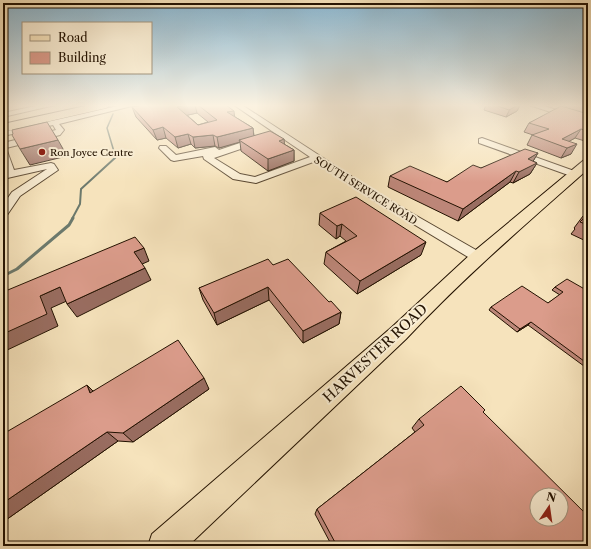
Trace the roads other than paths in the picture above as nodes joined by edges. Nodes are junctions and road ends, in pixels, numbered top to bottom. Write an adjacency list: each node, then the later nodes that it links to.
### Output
1 (19, 131): 5 (street)
2 (59, 131): 8 (street)
3 (275, 131): 4 (street, SOUTH SERVICE ROAD)
4 (278, 133): 9 (street); 14 (street, SOUTH SERVICE ROAD); 15 (street)
5 (3, 134)
6 (501, 138): 11 (street)
7 (482, 141): 11 (street)
8 (3, 146)
9 (163, 148)
10 (3, 150): 17 (street)
11 (515, 150): 12 (street); 16 (street)
12 (534, 154)
13 (296, 157): 15 (street)
14 (316, 158): 15 (street); 19 (street, SOUTH SERVICE ROAD)
15 (305, 163)
16 (581, 168): 19 (main road, HARVESTER ROAD)
17 (7, 175): 18 (street)
18 (4, 206)
19 (478, 257): 20 (main road, HARVESTER ROAD)
20 (164, 546)

